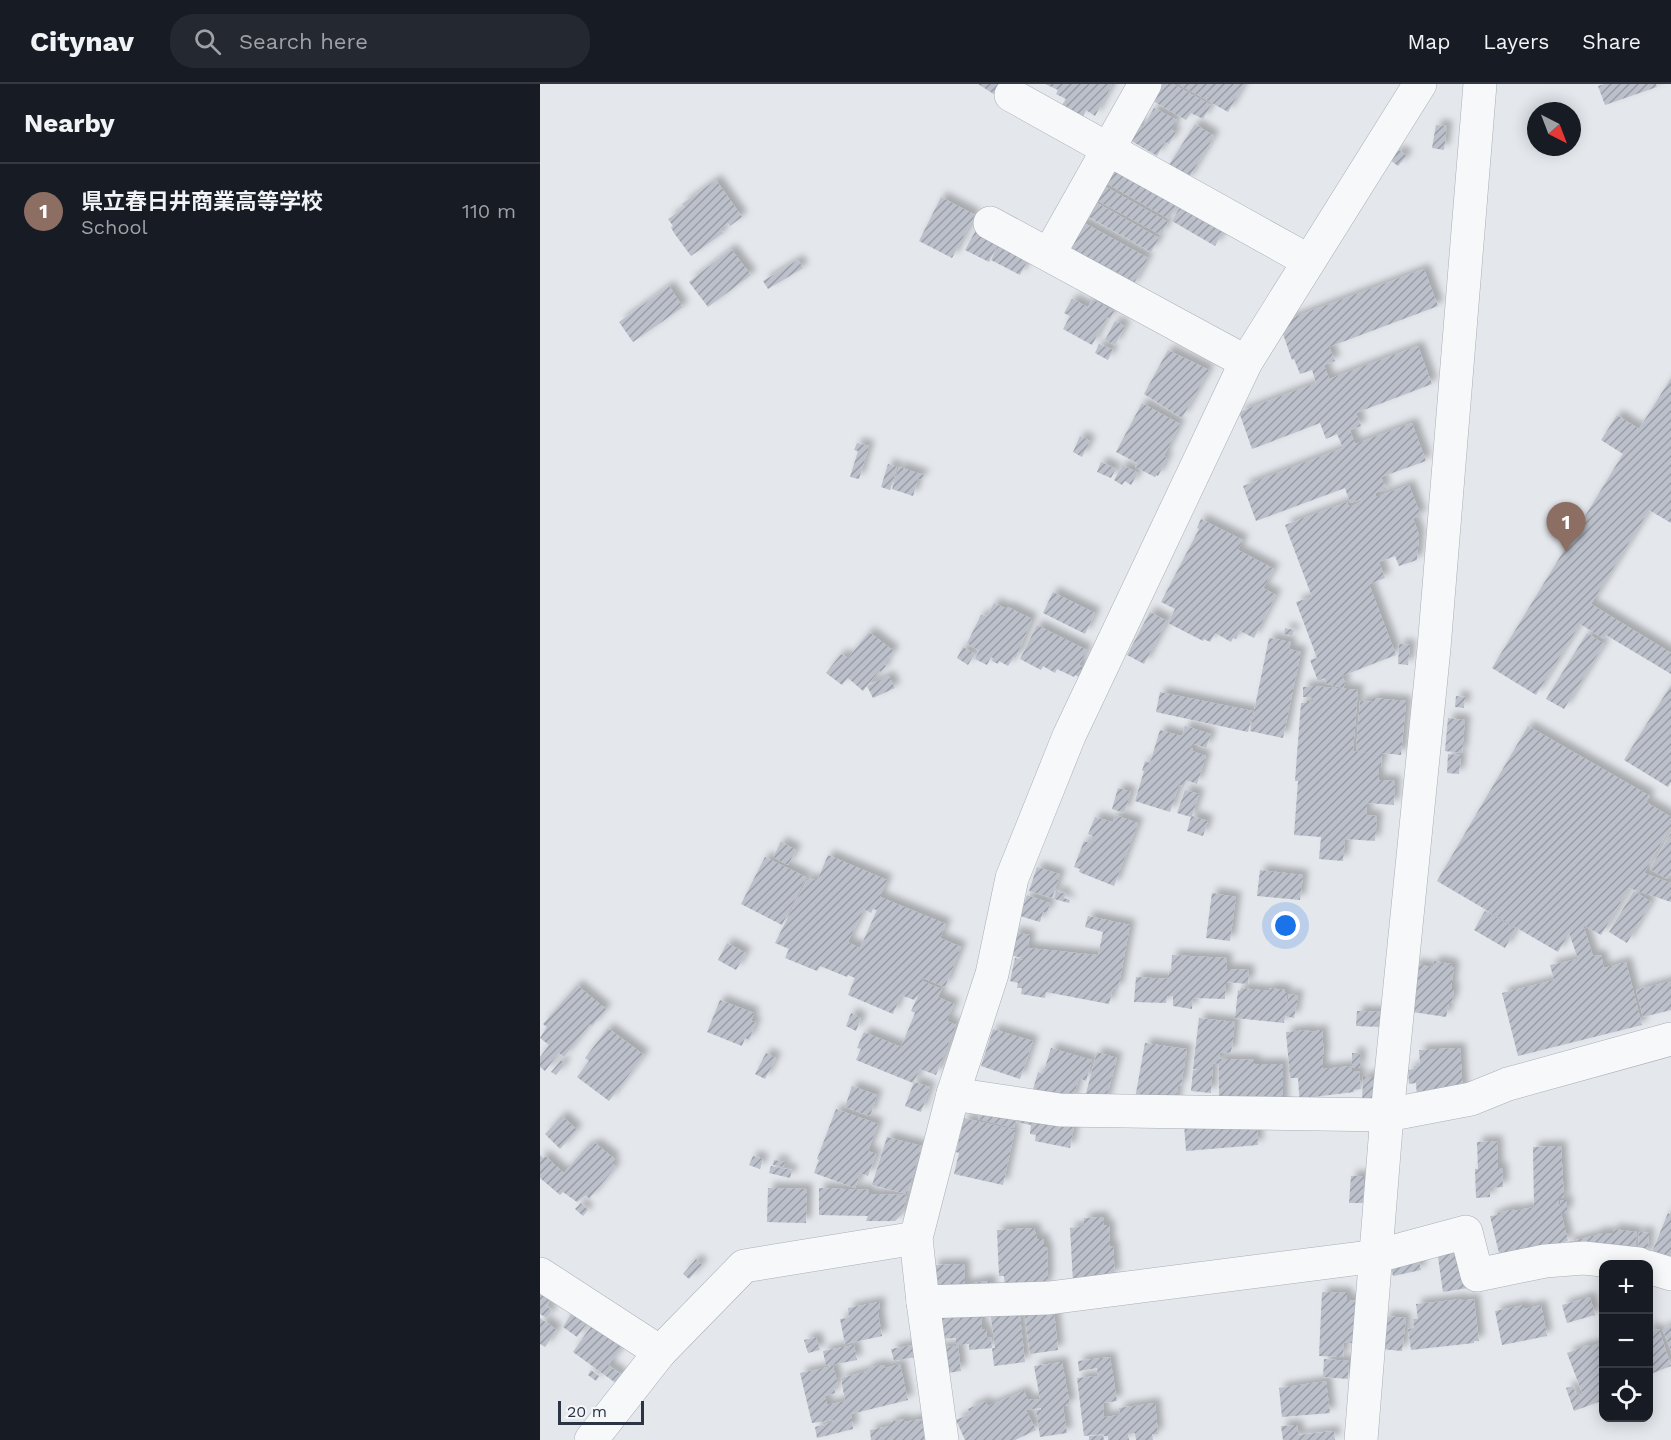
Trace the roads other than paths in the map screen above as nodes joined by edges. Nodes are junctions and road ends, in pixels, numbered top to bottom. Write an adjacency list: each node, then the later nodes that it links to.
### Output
1 (1145, 84): 5 (street)
2 (1420, 84): 8 (street)
3 (1480, 84): 12 (street)
4 (1011, 95): 5 (street)
5 (1108, 148): 7 (street); 8 (street)
6 (990, 223): 7 (street)
7 (1049, 254): 9 (street)
8 (1309, 261): 9 (street)
9 (1246, 362): 11 (street)
10 (1671, 1039): 12 (street)
11 (953, 1094): 12 (street); 13 (street)
12 (1387, 1115): 14 (street)
13 (916, 1238): 19 (street); 20 (street)
14 (1377, 1256): 15 (street); 19 (street); 23 (street)
15 (1602, 1260)
16 (1653, 1269): 18 (street)
17 (540, 1274): 20 (street)
18 (1671, 1274)
19 (923, 1302): 22 (street)
20 (660, 1352): 21 (street)
21 (591, 1440)
22 (942, 1440)
23 (1361, 1440)

